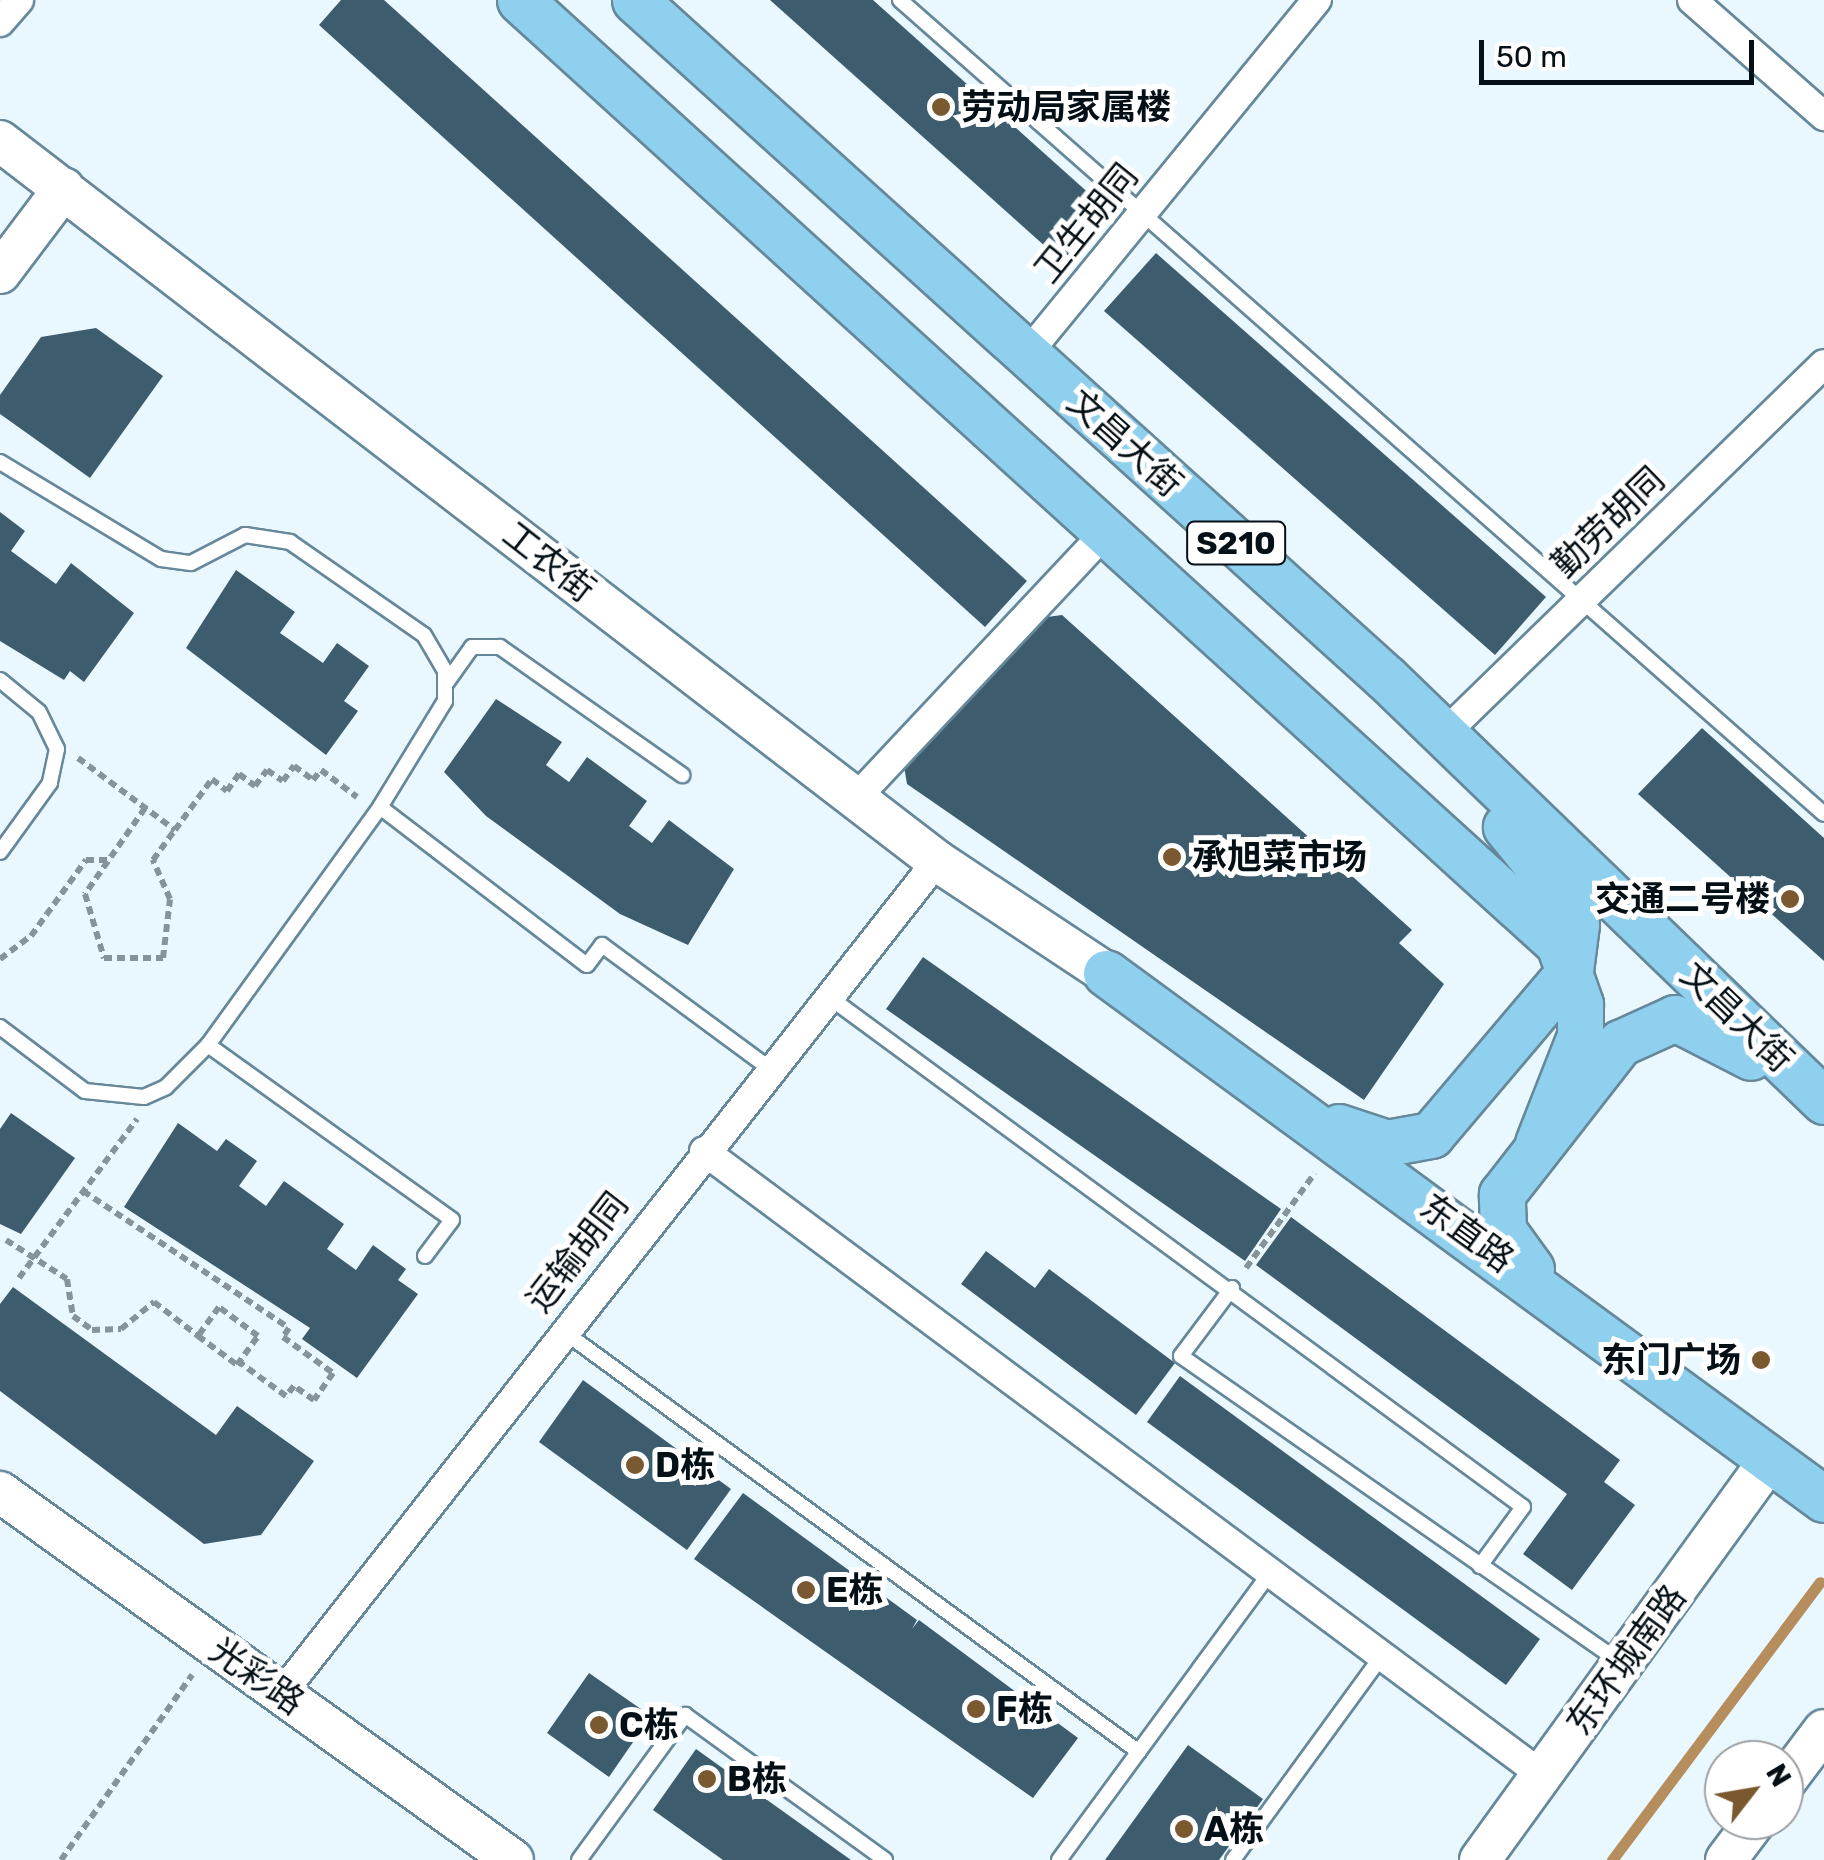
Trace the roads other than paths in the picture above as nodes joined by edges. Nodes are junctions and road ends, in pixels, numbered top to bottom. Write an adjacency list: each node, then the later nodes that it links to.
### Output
1 (20, 0): 7 (street)
2 (520, 0): 16 (main road)
3 (635, 0): 13 (main road, 文昌大街 / S210)
4 (900, 0): 11 (lane)
5 (1318, 0): 11 (street, 卫生胡同)
6 (1692, 0): 8 (street)
7 (0, 22)
8 (1824, 116)
9 (0, 141): 10 (main road, 工农街)
10 (64, 188): 12 (main road); 23 (main road, 工农街)
11 (1140, 216): 13 (street, 卫生胡同); 17 (lane)
12 (0, 272)
13 (1027, 354): 18 (main road, 文昌大街 / S210)
14 (1824, 364): 17 (street, 勤劳胡同)
15 (0, 462): 20 (lane)
16 (1108, 530): 23 (street); 30 (main road)
17 (1580, 602): 21 (street, 勤劳胡同); 25 (lane)
18 (1386, 678): 21 (main road, 文昌大街 / S210); 30 (main road)
19 (0, 680): 26 (lane)
20 (447, 682): 22 (lane); 24 (lane)
21 (1444, 734): 37 (main road, 文昌大街 / S210)
22 (682, 775)
23 (856, 798): 29 (main road, 工农街)
24 (378, 809): 34 (lane); 35 (lane)
25 (1824, 814)
26 (16, 829): 27 (lane); 28 (lane)
27 (0, 843)
28 (0, 852)
29 (937, 861): 31 (main road, 工农街); 32 (street, 运输胡同)
30 (1570, 971): 36 (main road); 38 (main road)
31 (1106, 973): 36 (main road, 东直路)
32 (828, 997): 35 (street, 运输胡同); 41 (lane)
33 (0, 1028): 34 (lane)
34 (208, 1045): 40 (lane)
35 (770, 1069): 39 (street, 运输胡同)
36 (1259, 1082): 42 (main road, 东直路)
37 (1824, 1103): 38 (main road)
38 (1538, 1144): 42 (main road)
39 (704, 1151): 43 (street, 运输胡同); 48 (street)
40 (425, 1256)
41 (1232, 1288): 47 (lane); 47 (lane)
42 (1557, 1298): 44 (main road, 东直路)
43 (563, 1331): 51 (street, 运输胡同); 53 (lane)
44 (1770, 1459): 46 (main road, 东直路); 50 (main road, 东环城南路)
45 (0, 1492): 51 (main road, 光彩路)
46 (1824, 1499)
47 (1480, 1566): 50 (lane)
48 (1270, 1573): 49 (street); 53 (lane)
49 (1382, 1656): 55 (street); 60 (lane)
50 (1622, 1664): 55 (main road, 东环城南路)
51 (282, 1693): 56 (main road, 光彩路)
52 (1824, 1730): 54 (main road)
53 (1138, 1752): 59 (lane)
54 (1804, 1756)
55 (1542, 1774): 61 (main road, 东环城南路)
56 (513, 1860)
57 (578, 1860): 58 (lane)
58 (885, 1860)
59 (1059, 1860)
60 (1232, 1860)
61 (1480, 1860)

